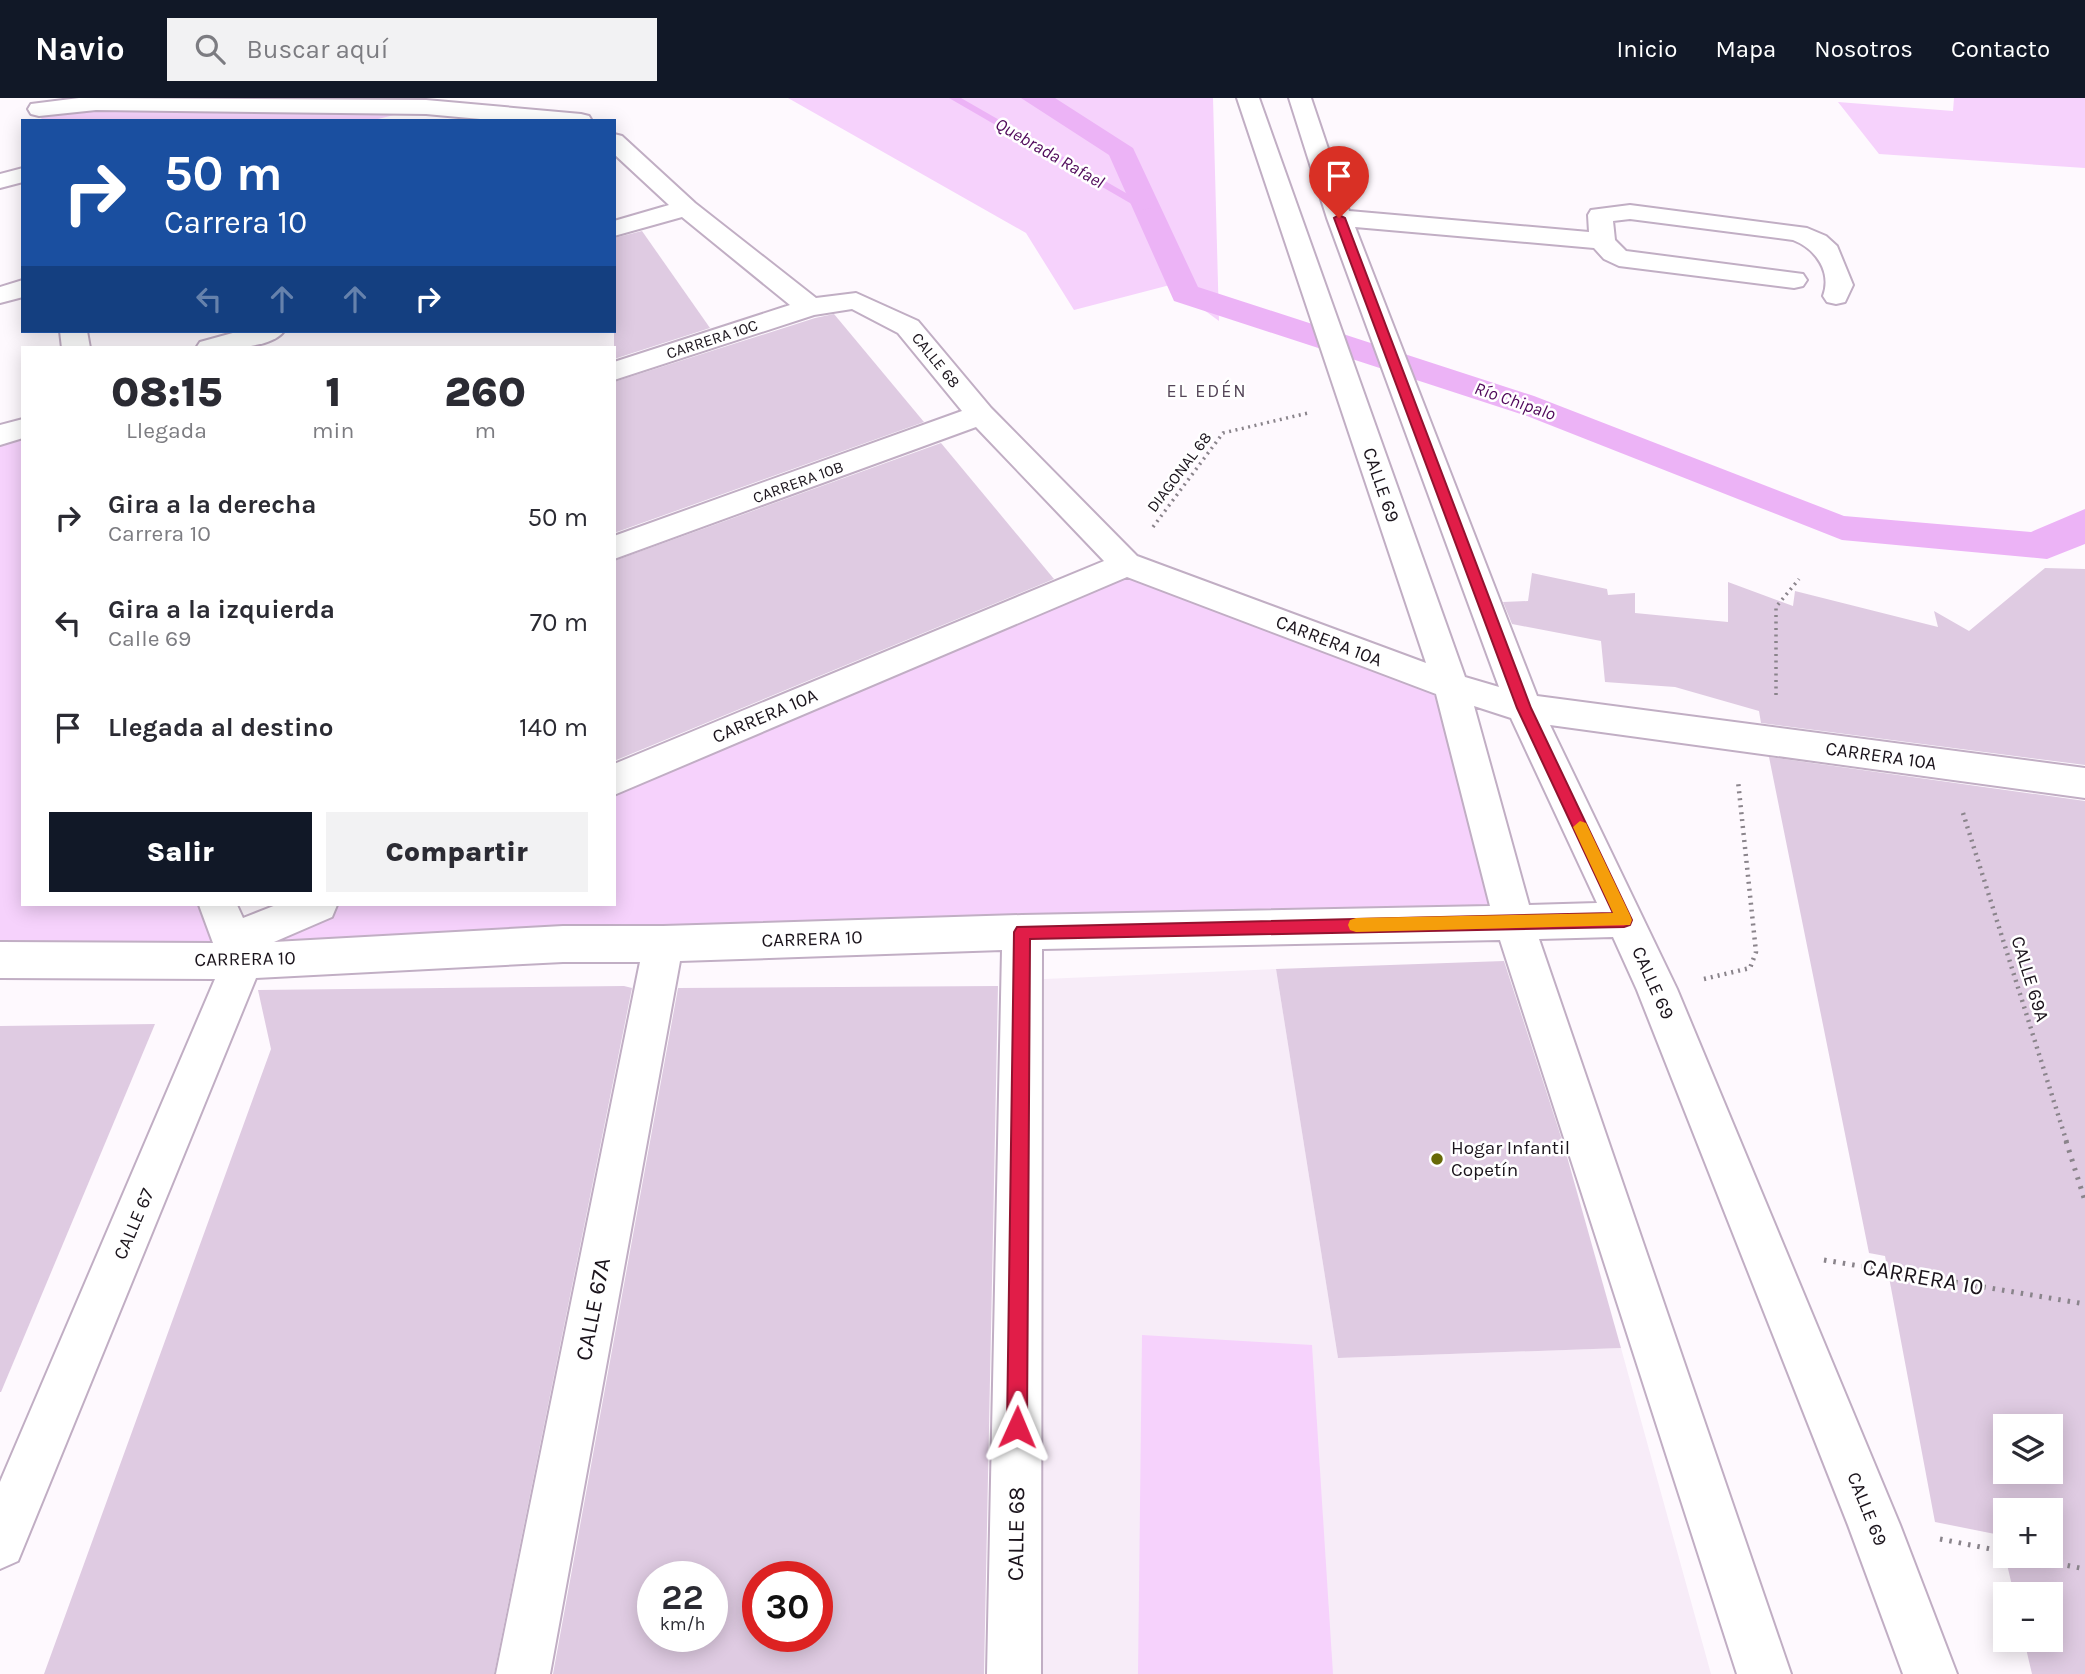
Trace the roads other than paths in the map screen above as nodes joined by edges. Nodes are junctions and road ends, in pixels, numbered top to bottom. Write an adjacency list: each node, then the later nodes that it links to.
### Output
1 (1248, 98): 26 (street, CALLE 69)
2 (1300, 98): 10 (street, CALLE 69)
3 (38, 109): 4 (street)
4 (504, 118): 5 (street)
5 (530, 119)
6 (616, 143): 9 (street)
7 (21, 176): 8 (street)
8 (0, 181)
9 (686, 208): 11 (street); 17 (street)
10 (1339, 218): 12 (street); 27 (street, CALLE 69)
11 (616, 228)
12 (1601, 241): 13 (street); 16 (street)
13 (1794, 280)
14 (21, 289): 15 (street)
15 (0, 295)
16 (1836, 296)
17 (810, 307): 20 (street, CARRERA 10C); 21 (street, CALLE 68)
18 (263, 333): 19 (street)
19 (217, 346)
20 (616, 370)
21 (981, 415): 24 (street, CARRERA 10B); 25 (street, CALLE 68)
22 (21, 429): 23 (street)
23 (0, 435)
24 (616, 547)
25 (1126, 564): 26 (street, CARRERA 10A); 28 (street, CARRERA 10A)
26 (1451, 686): 27 (street, CARRERA 10A); 32 (street, CALLE 69)
27 (1524, 708): 29 (street, CARRERA 10A); 31 (street, CALLE 69)
28 (616, 779)
29 (2085, 783)
30 (315, 906): 34 (street)
31 (1624, 920): 32 (street, CARRERA 10); 41 (street, CALLE 69)
32 (1514, 922): 33 (street, CARRERA 10); 40 (street, CALLE 69)
33 (1022, 932): 35 (street, CARRERA 10); 39 (street, CALLE 68)
34 (231, 936): 35 (street, CARRERA 10); 36 (street, CARRERA 10); 37 (street, CALLE 67)
35 (663, 944): 38 (street, CALLE 67A)
36 (0, 960)
37 (0, 1543)
38 (523, 1674)
39 (1014, 1674)
40 (1764, 1674)
41 (1930, 1674)

